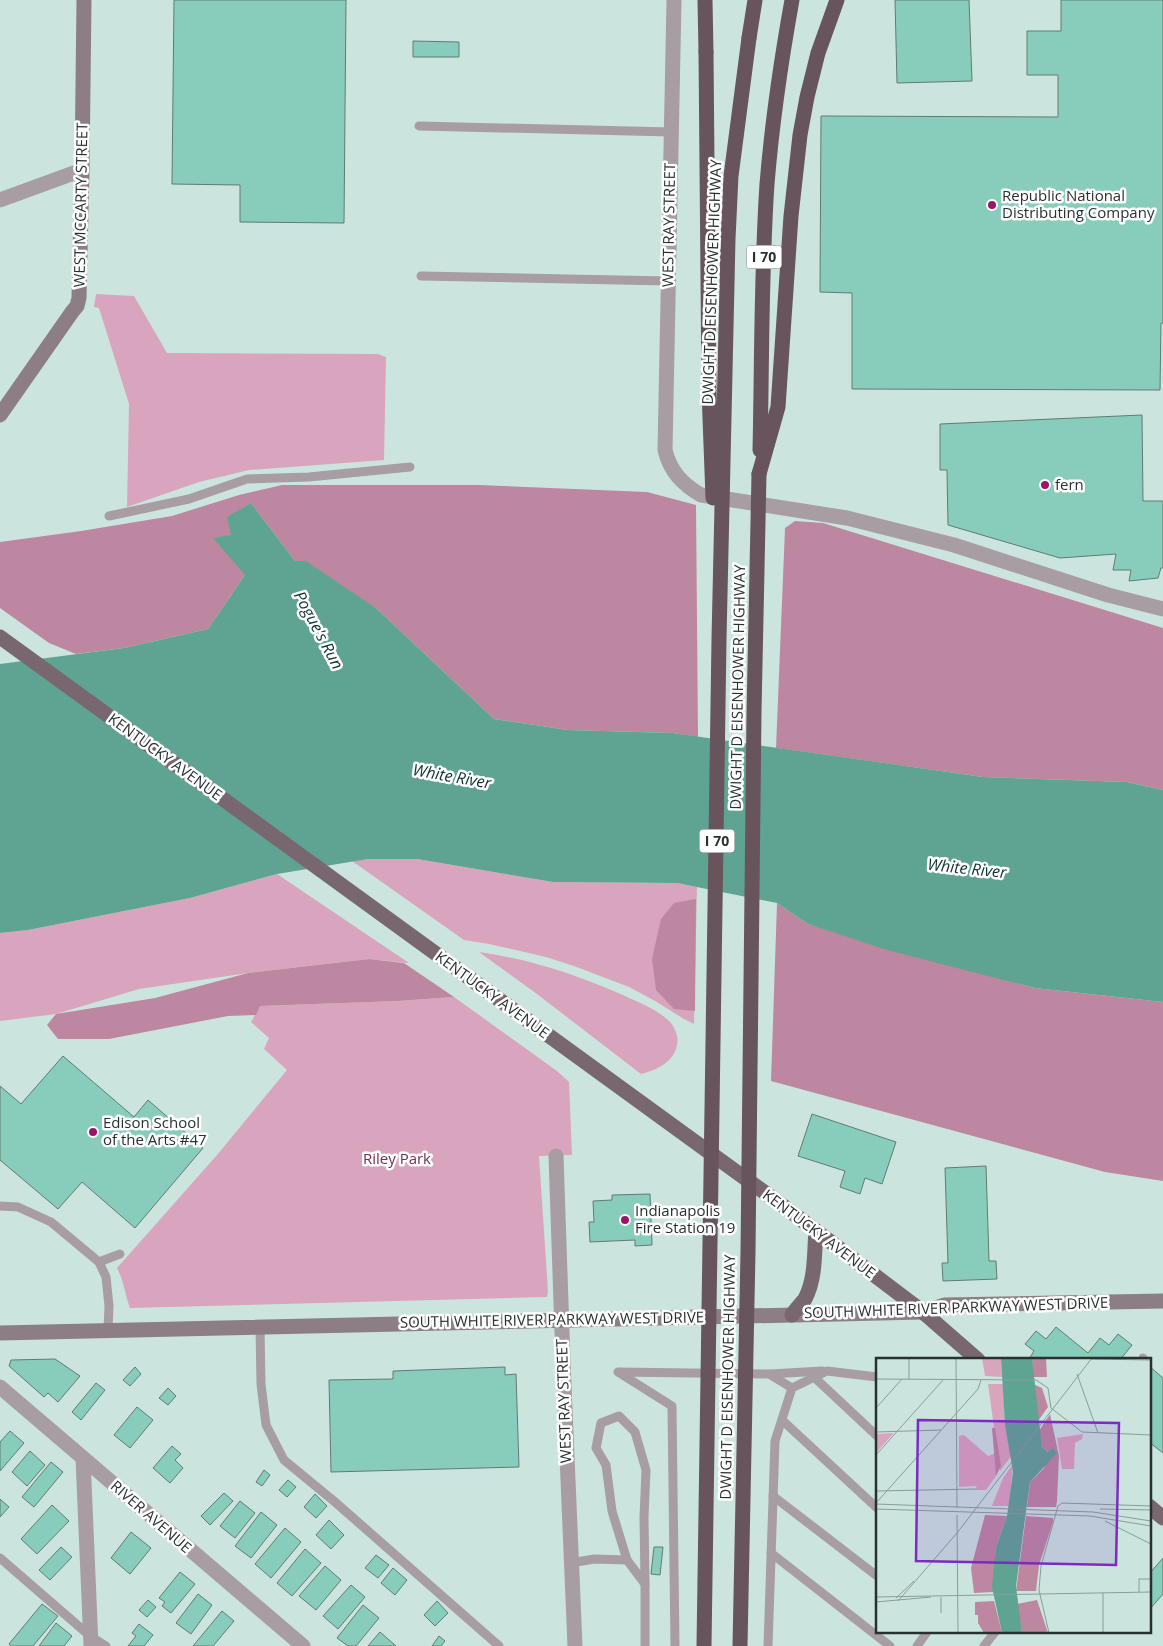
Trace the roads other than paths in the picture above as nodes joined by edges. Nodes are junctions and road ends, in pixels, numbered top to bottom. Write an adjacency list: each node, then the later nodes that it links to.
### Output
1 (84, 0): 9 (street, WEST MCCARTY STREET)
2 (674, 0): 8 (street, WEST RAY STREET)
3 (705, 0): 19 (highway, bridge)
4 (755, 0): 19 (highway, DWIGHT D EISENHOWER HIGHWAY / I 70, bridge)
5 (792, 0): 15 (highway, DWIGHT D EISENHOWER HIGHWAY / I 70)
6 (836, 0): 15 (highway)
7 (419, 126): 8 (lane)
8 (671, 132): 12 (street, WEST RAY STREET)
9 (82, 170): 10 (street); 13 (street, WEST MCCARTY STREET)
10 (0, 200)
11 (421, 276): 12 (lane)
12 (668, 281): 17 (street, WEST RAY STREET)
13 (0, 415)
14 (410, 467): 16 (lane)
15 (759, 474): 62 (highway, DWIGHT D EISENHOWER HIGHWAY / I 70, bridge)
16 (109, 516)
17 (1163, 609)
18 (0, 637): 22 (main road, KENTUCKY AVENUE)
19 (719, 639): 61 (highway, DWIGHT D EISENHOWER HIGHWAY / I 70, bridge)
20 (556, 1156): 28 (street, WEST RAY STREET)
21 (0, 1206): 24 (lane)
22 (816, 1231): 26 (main road, KENTUCKY AVENUE); 27 (main road)
23 (120, 1254): 24 (lane)
24 (99, 1262): 30 (lane)
25 (1163, 1301): 26 (street, SOUTH WHITE RIVER PARKWAY WEST DRIVE)
26 (923, 1312): 27 (street, SOUTH WHITE RIVER PARKWAY WEST DRIVE); 32 (main road, KENTUCKY AVENUE)
27 (792, 1315): 28 (street, SOUTH WHITE RIVER PARKWAY WEST DRIVE)
28 (561, 1320): 29 (street, SOUTH WHITE RIVER PARKWAY WEST DRIVE); 49 (street, WEST RAY STREET)
29 (260, 1327): 30 (street, SOUTH WHITE RIVER PARKWAY WEST DRIVE); 57 (lane)
30 (108, 1330): 31 (street, SOUTH WHITE RIVER PARKWAY WEST DRIVE)
31 (0, 1333)
32 (976, 1358)
33 (827, 1371): 34 (lane); 35 (lane); 36 (lane)
34 (769, 1374): 38 (lane); 60 (lane)
35 (814, 1377): 38 (lane); 40 (lane)
36 (876, 1377)
37 (0, 1387): 41 (street, RIVER AVENUE)
38 (792, 1388): 39 (lane)
39 (782, 1420): 42 (lane); 43 (lane)
40 (876, 1435)
41 (83, 1458): 54 (street); 56 (street, RIVER AVENUE)
42 (773, 1496): 46 (lane); 50 (lane)
43 (876, 1507)
44 (1150, 1507): 45 (main road)
45 (1163, 1518)
46 (772, 1553): 63 (lane); 64 (lane)
47 (0, 1558): 54 (lane)
48 (627, 1560): 49 (lane); 51 (lane); 51 (lane)
49 (571, 1563): 58 (street, WEST RAY STREET)
50 (876, 1575)
51 (645, 1584): 59 (lane)
52 (926, 1634): 65 (lane)
53 (994, 1634): 66 (lane)
54 (91, 1641): 55 (lane)
55 (106, 1646)
56 (303, 1646)
57 (499, 1646)
58 (575, 1646)
59 (645, 1646)
60 (675, 1646)
61 (704, 1646)
62 (740, 1646)
63 (768, 1646)
64 (890, 1646)
65 (917, 1646)
66 (984, 1646)

